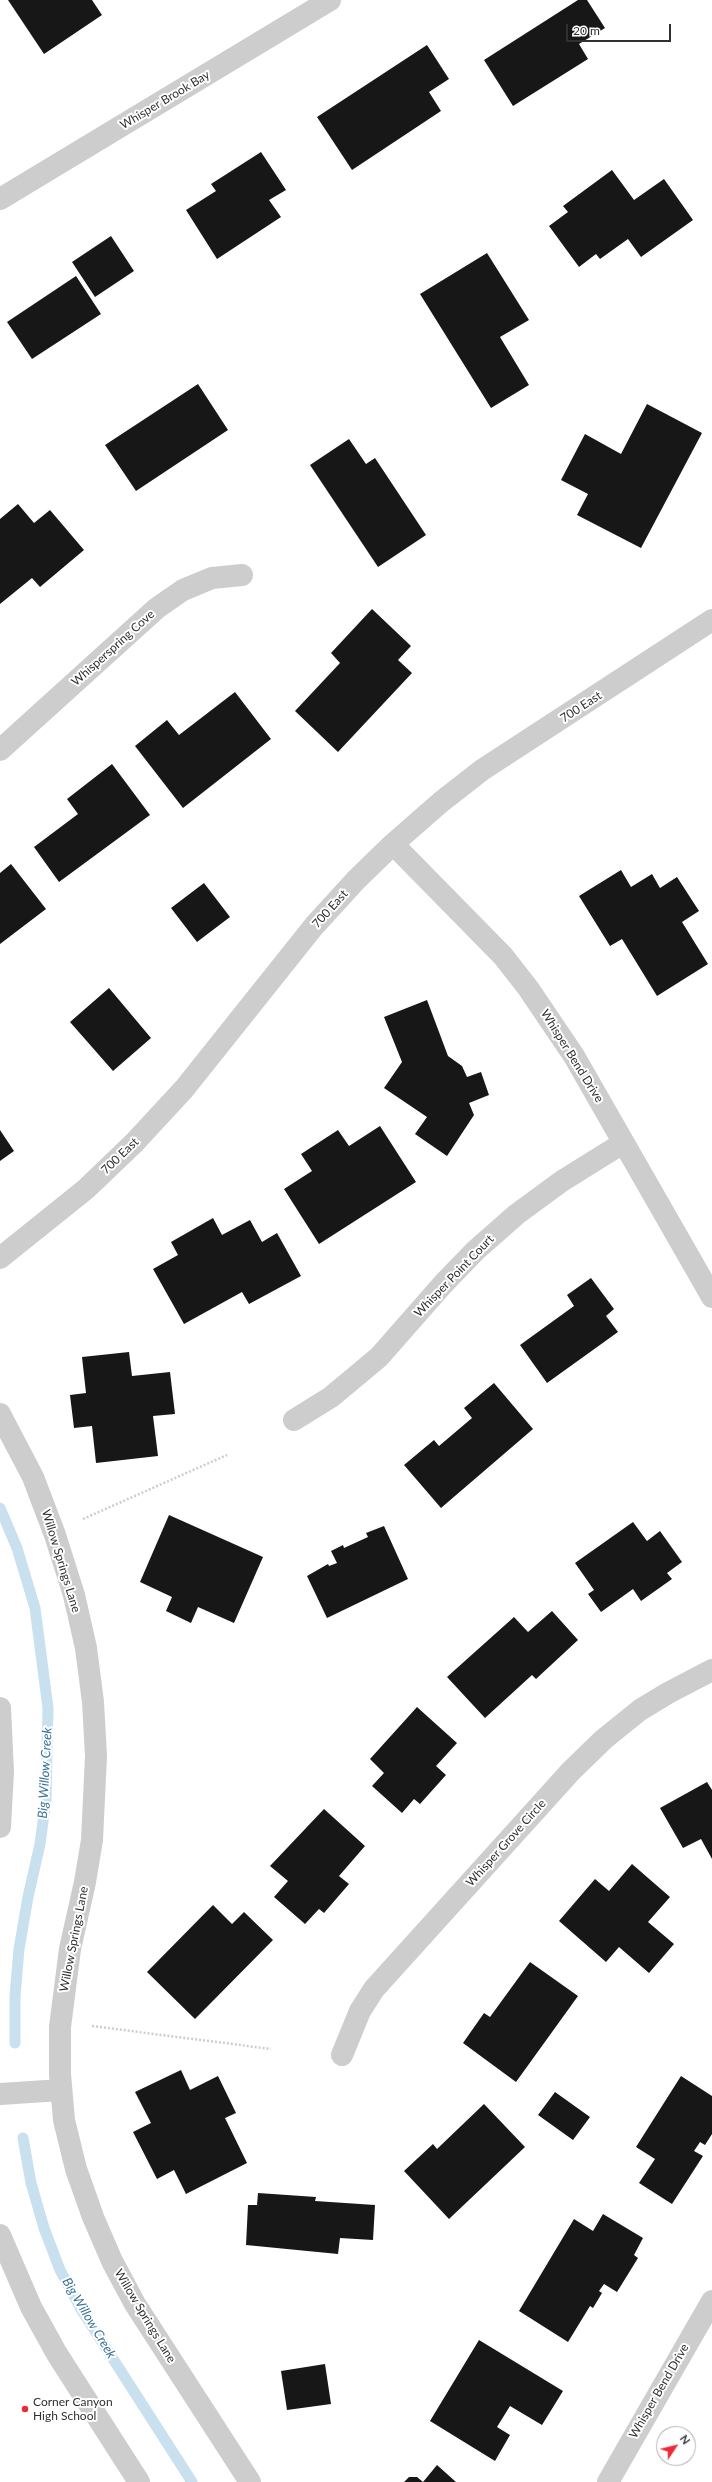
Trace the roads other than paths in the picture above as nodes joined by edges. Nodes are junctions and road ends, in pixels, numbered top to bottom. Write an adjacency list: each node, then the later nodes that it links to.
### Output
1 (330, 0): 2 (street, Whisper Brook Bay)
2 (0, 199)
3 (242, 576): 5 (street, Whisperspring Cove)
4 (712, 620): 6 (street, 700 East)
5 (0, 750)
6 (393, 844): 7 (street, Whisper Bend Drive); 8 (street, 700 East)
7 (623, 1142): 9 (street, Whisper Bend Drive); 11 (street, Whisper Point Court)
8 (0, 1258)
9 (712, 1297)
10 (0, 1414): 16 (street, Willow Springs Lane)
11 (294, 1420)
12 (712, 1670): 15 (street, Whisper Grove Circle)
13 (0, 1708): 14 (street)
14 (0, 1826)
15 (342, 2055)
16 (61, 2090): 17 (street); 21 (street, Willow Springs Lane)
17 (0, 2094)
18 (0, 2235): 20 (street)
19 (712, 2302): 22 (street, Whisper Bend Drive)
20 (138, 2482)
21 (250, 2482)
22 (608, 2482)

